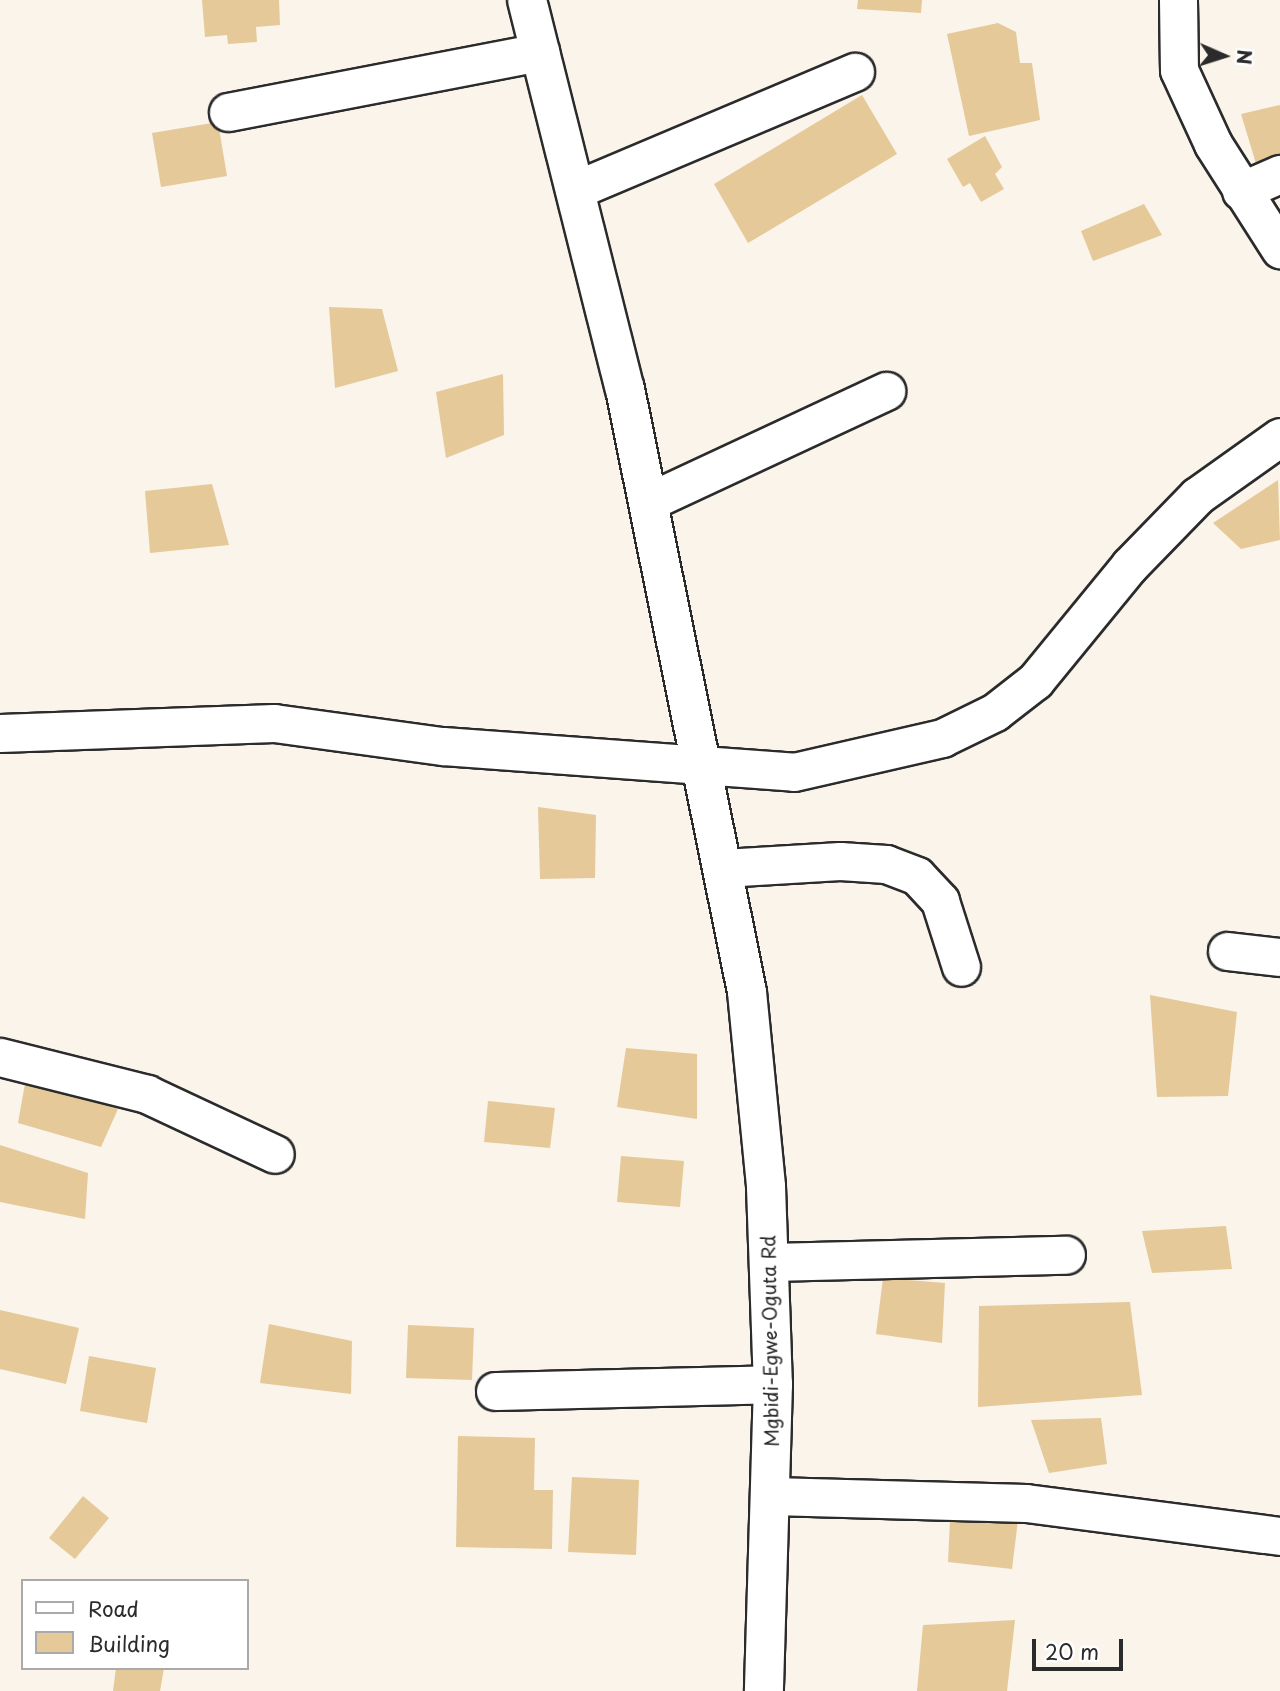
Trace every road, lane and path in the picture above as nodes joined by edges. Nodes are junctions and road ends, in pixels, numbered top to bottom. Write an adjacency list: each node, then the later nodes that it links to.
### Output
1 (527, 0): 3 (street, Mgbidi-Egwe-Oguta Rd)
2 (1178, 0): 8 (street)
3 (540, 52): 5 (street); 7 (street, Mgbidi-Egwe-Oguta Rd)
4 (855, 72): 7 (street)
5 (228, 112)
6 (1280, 174): 8 (street)
7 (575, 190): 12 (street, Mgbidi-Egwe-Oguta Rd)
8 (1241, 191): 9 (street)
9 (1280, 249)
10 (886, 391): 12 (street)
11 (1280, 437): 14 (street)
12 (648, 502): 14 (street, Mgbidi-Egwe-Oguta Rd)
13 (0, 733): 14 (street)
14 (703, 767): 15 (street, Mgbidi-Egwe-Oguta Rd)
15 (723, 868): 18 (street); 22 (street, Mgbidi-Egwe-Oguta Rd)
16 (1227, 951): 17 (street)
17 (1280, 957)
18 (961, 967)
19 (0, 1057): 20 (street)
20 (275, 1154)
21 (1066, 1255): 22 (street)
22 (769, 1262): 23 (street, Mgbidi-Egwe-Oguta Rd)
23 (773, 1384): 24 (street); 25 (street, Mgbidi-Egwe-Oguta Rd)
24 (495, 1391)
25 (772, 1496): 26 (street); 27 (street, Mgbidi-Egwe-Oguta Rd)
26 (1280, 1536)
27 (764, 1691)

